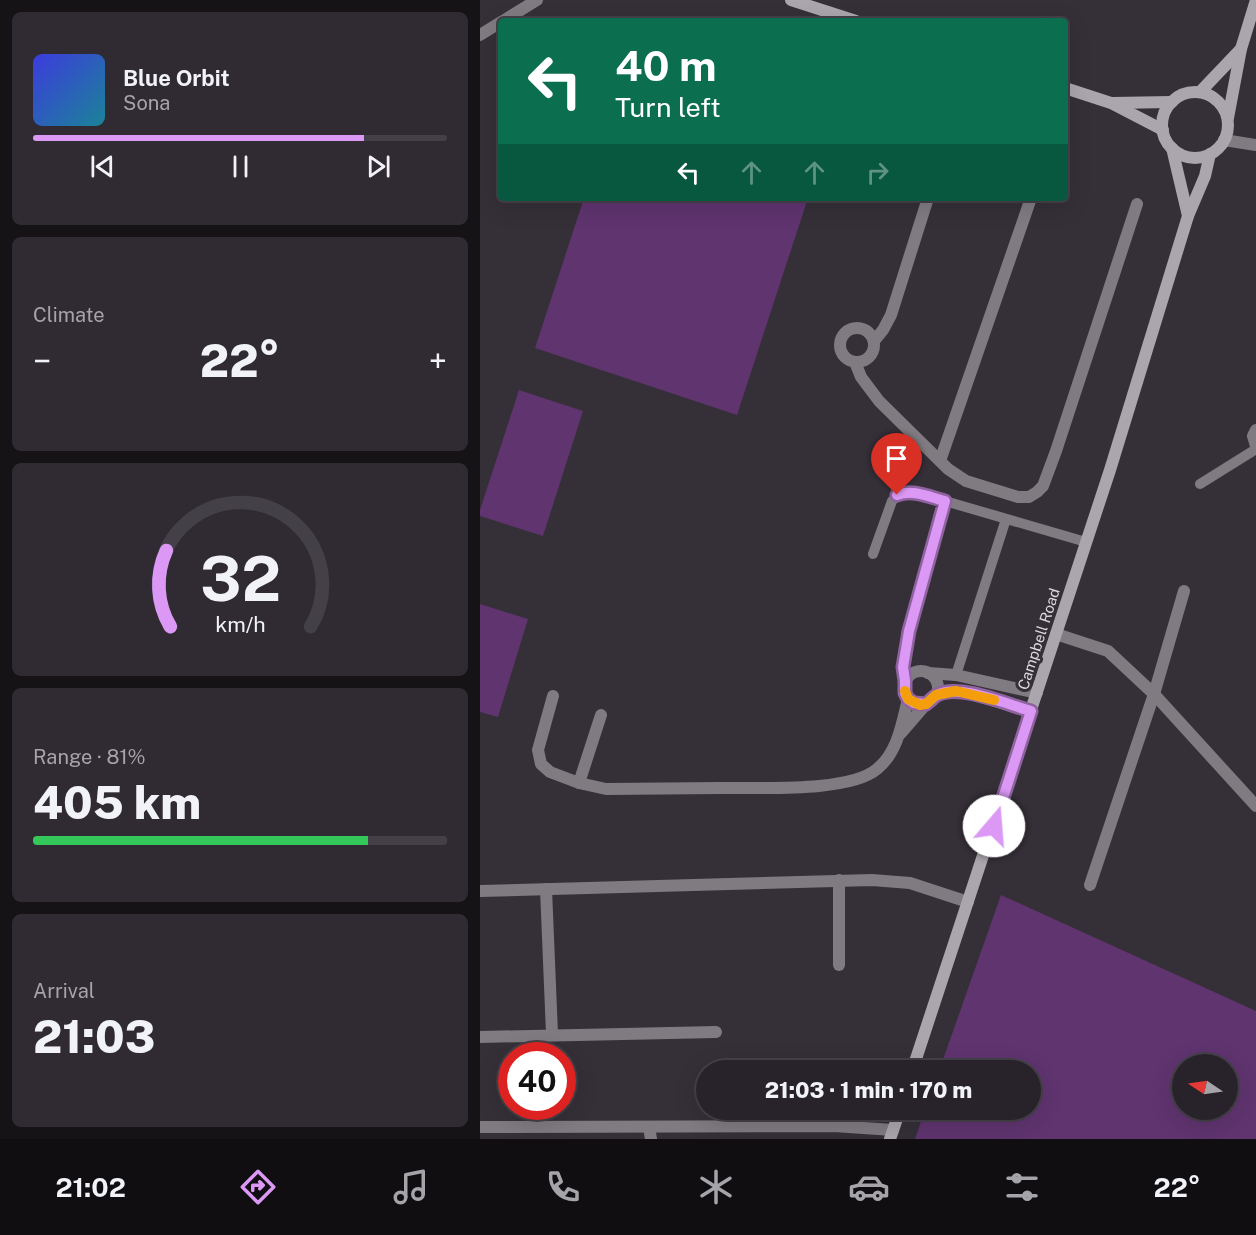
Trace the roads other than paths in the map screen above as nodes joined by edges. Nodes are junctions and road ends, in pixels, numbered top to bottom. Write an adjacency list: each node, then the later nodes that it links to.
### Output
1 (791, 0): 5 (street)
2 (1256, 0): 8 (street)
3 (531, 2): 4 (street)
4 (508, 18)
5 (847, 18)
6 (498, 24): 7 (street)
7 (480, 35)
8 (1241, 49): 10 (street); 13 (street)
9 (1068, 89): 12 (street)
10 (1200, 92): 11 (street); 13 (street)
11 (1172, 102): 12 (street); 14 (street)
12 (1111, 103): 14 (street)
13 (1227, 119): 15 (street)
14 (1163, 130): 17 (street)
15 (1224, 140): 16 (street); 18 (street)
16 (1256, 145)
17 (1172, 148): 18 (street); 22 (street)
18 (1210, 154): 22 (street, Campbell Road)
19 (927, 201): 23 (street)
20 (1030, 201): 27 (street)
21 (1137, 204): 27 (street)
22 (1188, 216): 31 (street, Campbell Road)
23 (874, 341): 24 (street); 24 (street)
24 (855, 362): 27 (street)
25 (1256, 430): 26 (street)
26 (1256, 447): 28 (lane)
27 (940, 461)
28 (1200, 484)
29 (945, 501): 30 (lane); 32 (lane); 37 (lane)
30 (1006, 519): 31 (lane); 36 (lane)
31 (1086, 542): 34 (street, Campbell Road)
32 (873, 554)
33 (1184, 591): 39 (street)
34 (1056, 634): 38 (street, Campbell Road); 39 (street)
35 (928, 673): 36 (street); 37 (street); 42 (street)
36 (956, 675): 38 (street)
37 (905, 681): 41 (street)
38 (1037, 693): 43 (street, Campbell Road)
39 (1154, 694): 47 (street); 49 (street)
40 (553, 696): 46 (street)
41 (908, 699): 42 (street); 45 (street)
42 (931, 700): 43 (street); 45 (street)
43 (1031, 711): 52 (street, Campbell Road)
44 (601, 715): 46 (street)
45 (899, 736): 46 (street)
46 (579, 783)
47 (1256, 806)
48 (839, 880): 50 (street); 52 (street); 53 (street)
49 (1090, 885)
50 (546, 889): 51 (street); 55 (street)
51 (480, 891)
52 (968, 902): 57 (street, Campbell Road)
53 (839, 965)
54 (716, 1032): 55 (street)
55 (552, 1034): 56 (street)
56 (480, 1036)
57 (916, 1060)
58 (480, 1127): 59 (street)
59 (650, 1133): 60 (street)
60 (892, 1134)

